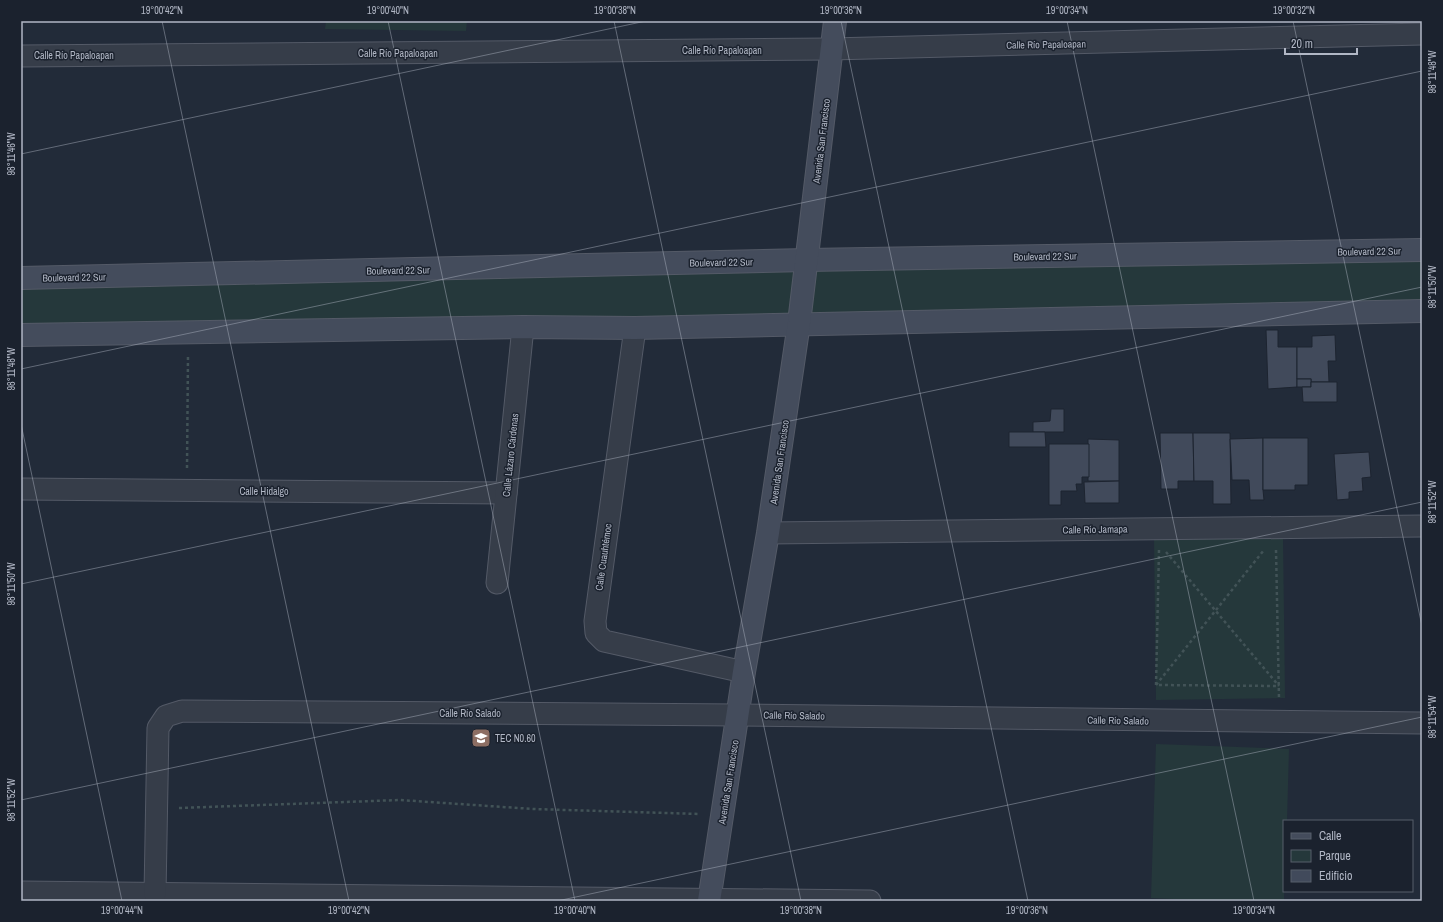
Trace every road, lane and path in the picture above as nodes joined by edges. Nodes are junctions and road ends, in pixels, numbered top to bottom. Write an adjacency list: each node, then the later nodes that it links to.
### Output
1 (835, 21): 3 (street, Avenida San Francisco)
2 (1422, 34): 3 (street, Calle Río Papaloapan)
3 (831, 50): 4 (street, Calle Río Papaloapan); 6 (street, Avenida San Francisco)
4 (21, 56)
5 (1422, 250): 6 (street, Boulevard 22 Sur)
6 (807, 260): 7 (street, Boulevard 22 Sur); 9 (street, Avenida San Francisco)
7 (21, 278)
8 (1422, 311): 9 (street)
9 (799, 323): 11 (street); 18 (street, Avenida San Francisco)
10 (523, 327): 11 (street); 12 (street); 16 (street, Calle Lázaro Cárdenas)
11 (634, 328): 25 (street, Calle Cuauhtémoc)
12 (188, 333): 13 (street); 15 (path)
13 (21, 335)
14 (21, 489): 15 (street, Calle Hidalgo)
15 (187, 490): 16 (street, Calle Hidalgo)
16 (506, 493): 23 (street, Calle Lázaro Cárdenas)
17 (1422, 526): 18 (street, Calle Río Jamapa)
18 (768, 532): 25 (street, Avenida San Francisco)
19 (1159, 544): 26 (path)
20 (1276, 544): 27 (path)
21 (1266, 547): 24 (path)
22 (1163, 549): 24 (path)
23 (497, 583)
24 (1215, 611): 26 (path); 27 (path)
25 (744, 672): 28 (street, Avenida San Francisco)
26 (1156, 685): 27 (path)
27 (1279, 686)
28 (738, 715): 29 (street, Calle Río Salado); 30 (street, Calle Río Salado); 31 (street, Avenida San Francisco)
29 (1422, 723)
30 (157, 809): 31 (path); 33 (street)
31 (723, 815): 34 (street, Avenida San Francisco)
32 (21, 892): 33 (street)
33 (155, 894): 34 (street)
34 (709, 900): 35 (street)
35 (870, 901)

